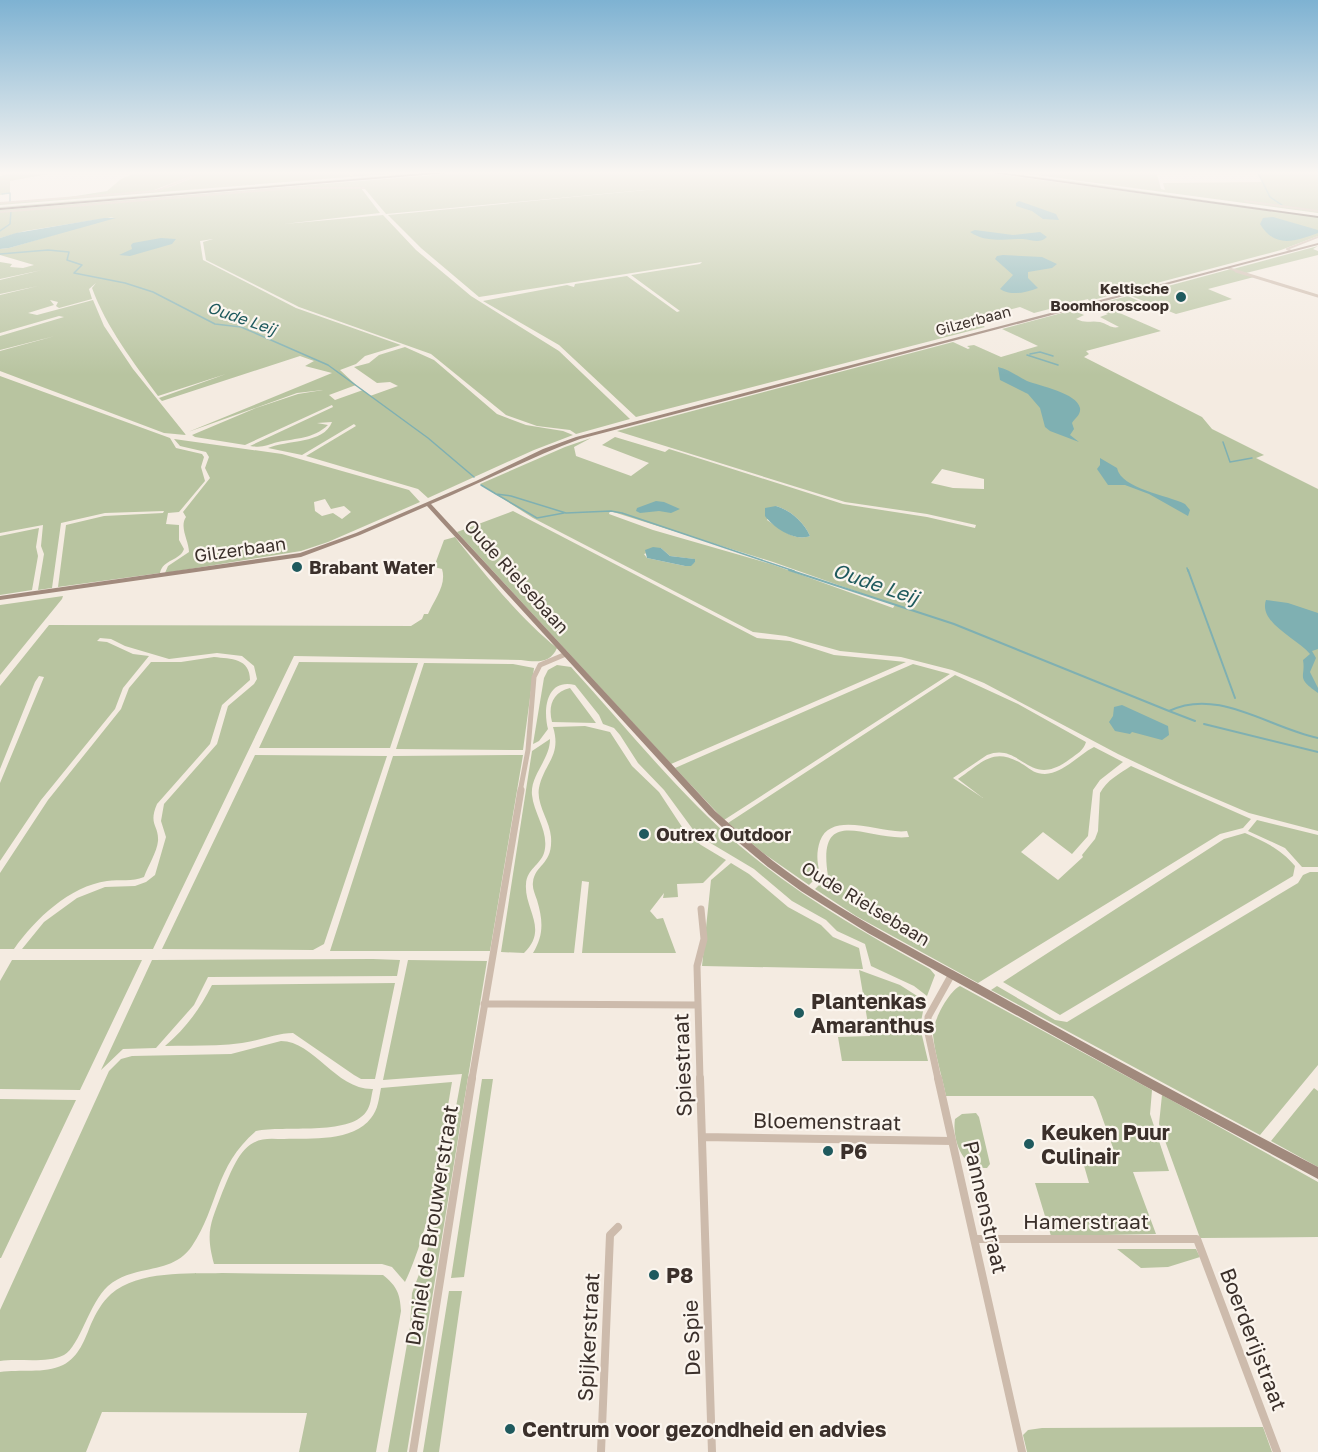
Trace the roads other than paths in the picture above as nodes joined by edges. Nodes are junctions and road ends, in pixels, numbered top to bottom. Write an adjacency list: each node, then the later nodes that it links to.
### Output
1 (1313, 239): 3 (street)
2 (1318, 244): 3 (street, Gilzerbaan)
3 (1291, 251): 4 (street, Gilzerbaan)
4 (1228, 268): 5 (street); 6 (street, Gilzerbaan)
5 (1318, 296)
6 (428, 504): 7 (street, Gilzerbaan); 8 (street, Oude Rielsebaan)
7 (0, 598)
8 (566, 654): 10 (street, Oude Rielsebaan); 11 (street, Daniel de Brouwerstraat)
9 (701, 909): 12 (street, Spiestraat)
10 (952, 975): 14 (street, Pannenstraat); 15 (street, Oude Rielsebaan)
11 (484, 1004): 12 (street); 20 (street, Daniel de Brouwerstraat)
12 (698, 1005): 13 (street, Spiestraat)
13 (702, 1137): 14 (street, Bloemenstraat); 16 (street, Spiestraat)
14 (952, 1141): 18 (street, Pannenstraat)
15 (1318, 1173)
16 (705, 1223): 22 (street, De Spie)
17 (618, 1227): 21 (street, Spijkerstraat)
18 (975, 1239): 19 (street, Hamerstraat); 23 (street, Pannenstraat)
19 (1197, 1239): 24 (street, Boerderijstraat)
20 (413, 1452)
21 (602, 1452)
22 (712, 1452)
23 (1022, 1452)
24 (1277, 1452)

